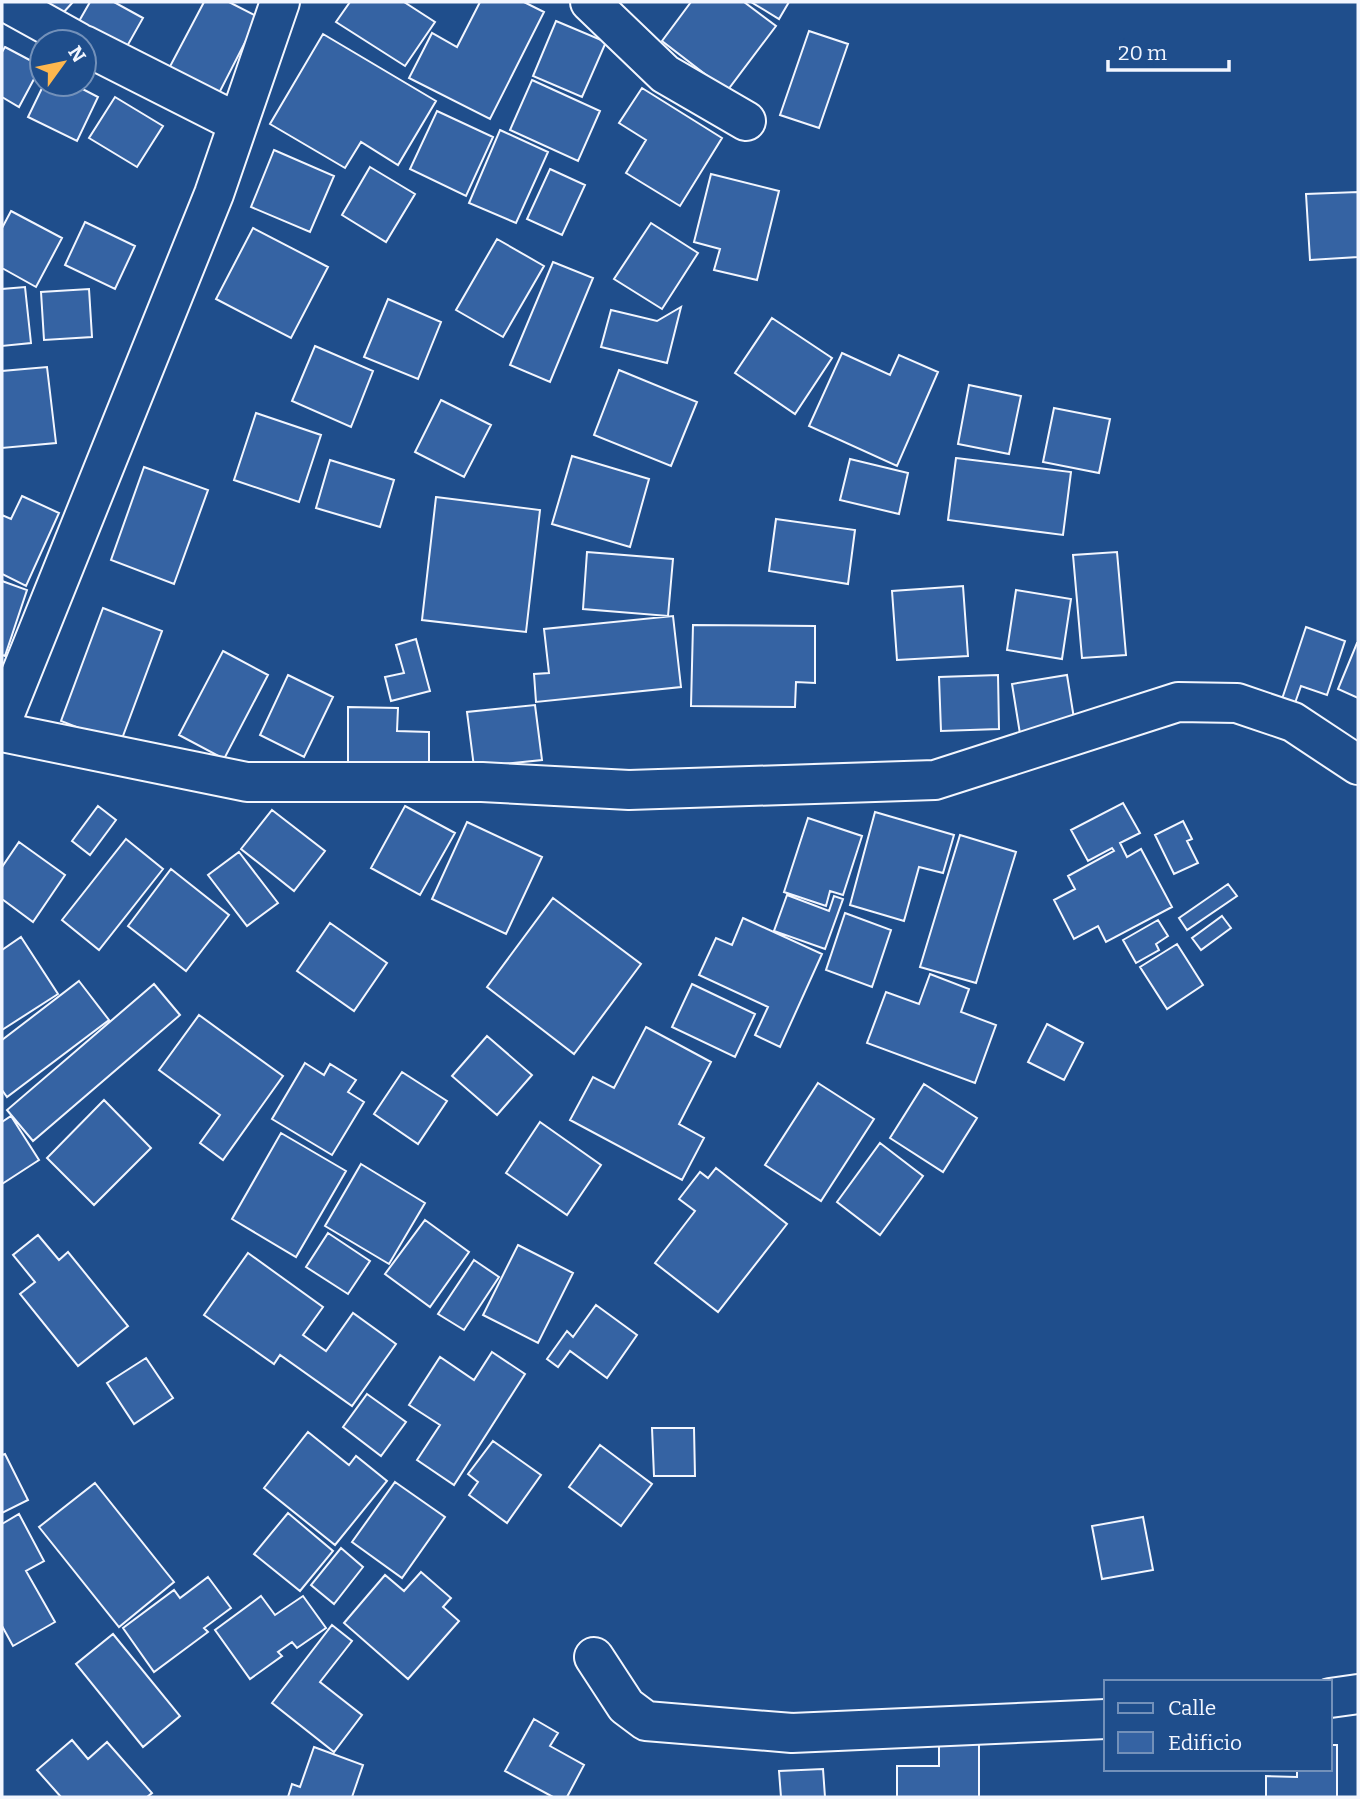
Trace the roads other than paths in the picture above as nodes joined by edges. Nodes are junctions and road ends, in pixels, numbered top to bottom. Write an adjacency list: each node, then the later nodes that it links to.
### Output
1 (6, 2): 4 (street)
2 (280, 2): 7 (street)
3 (590, 2): 6 (street)
4 (53, 28)
5 (98, 52): 7 (street)
6 (746, 121)
7 (238, 123): 8 (street)
8 (2, 721)
9 (2, 732): 10 (street)
10 (1358, 765)
11 (594, 1657): 14 (street)
12 (1358, 1695): 13 (street)
13 (1332, 1698)
14 (1104, 1719)

